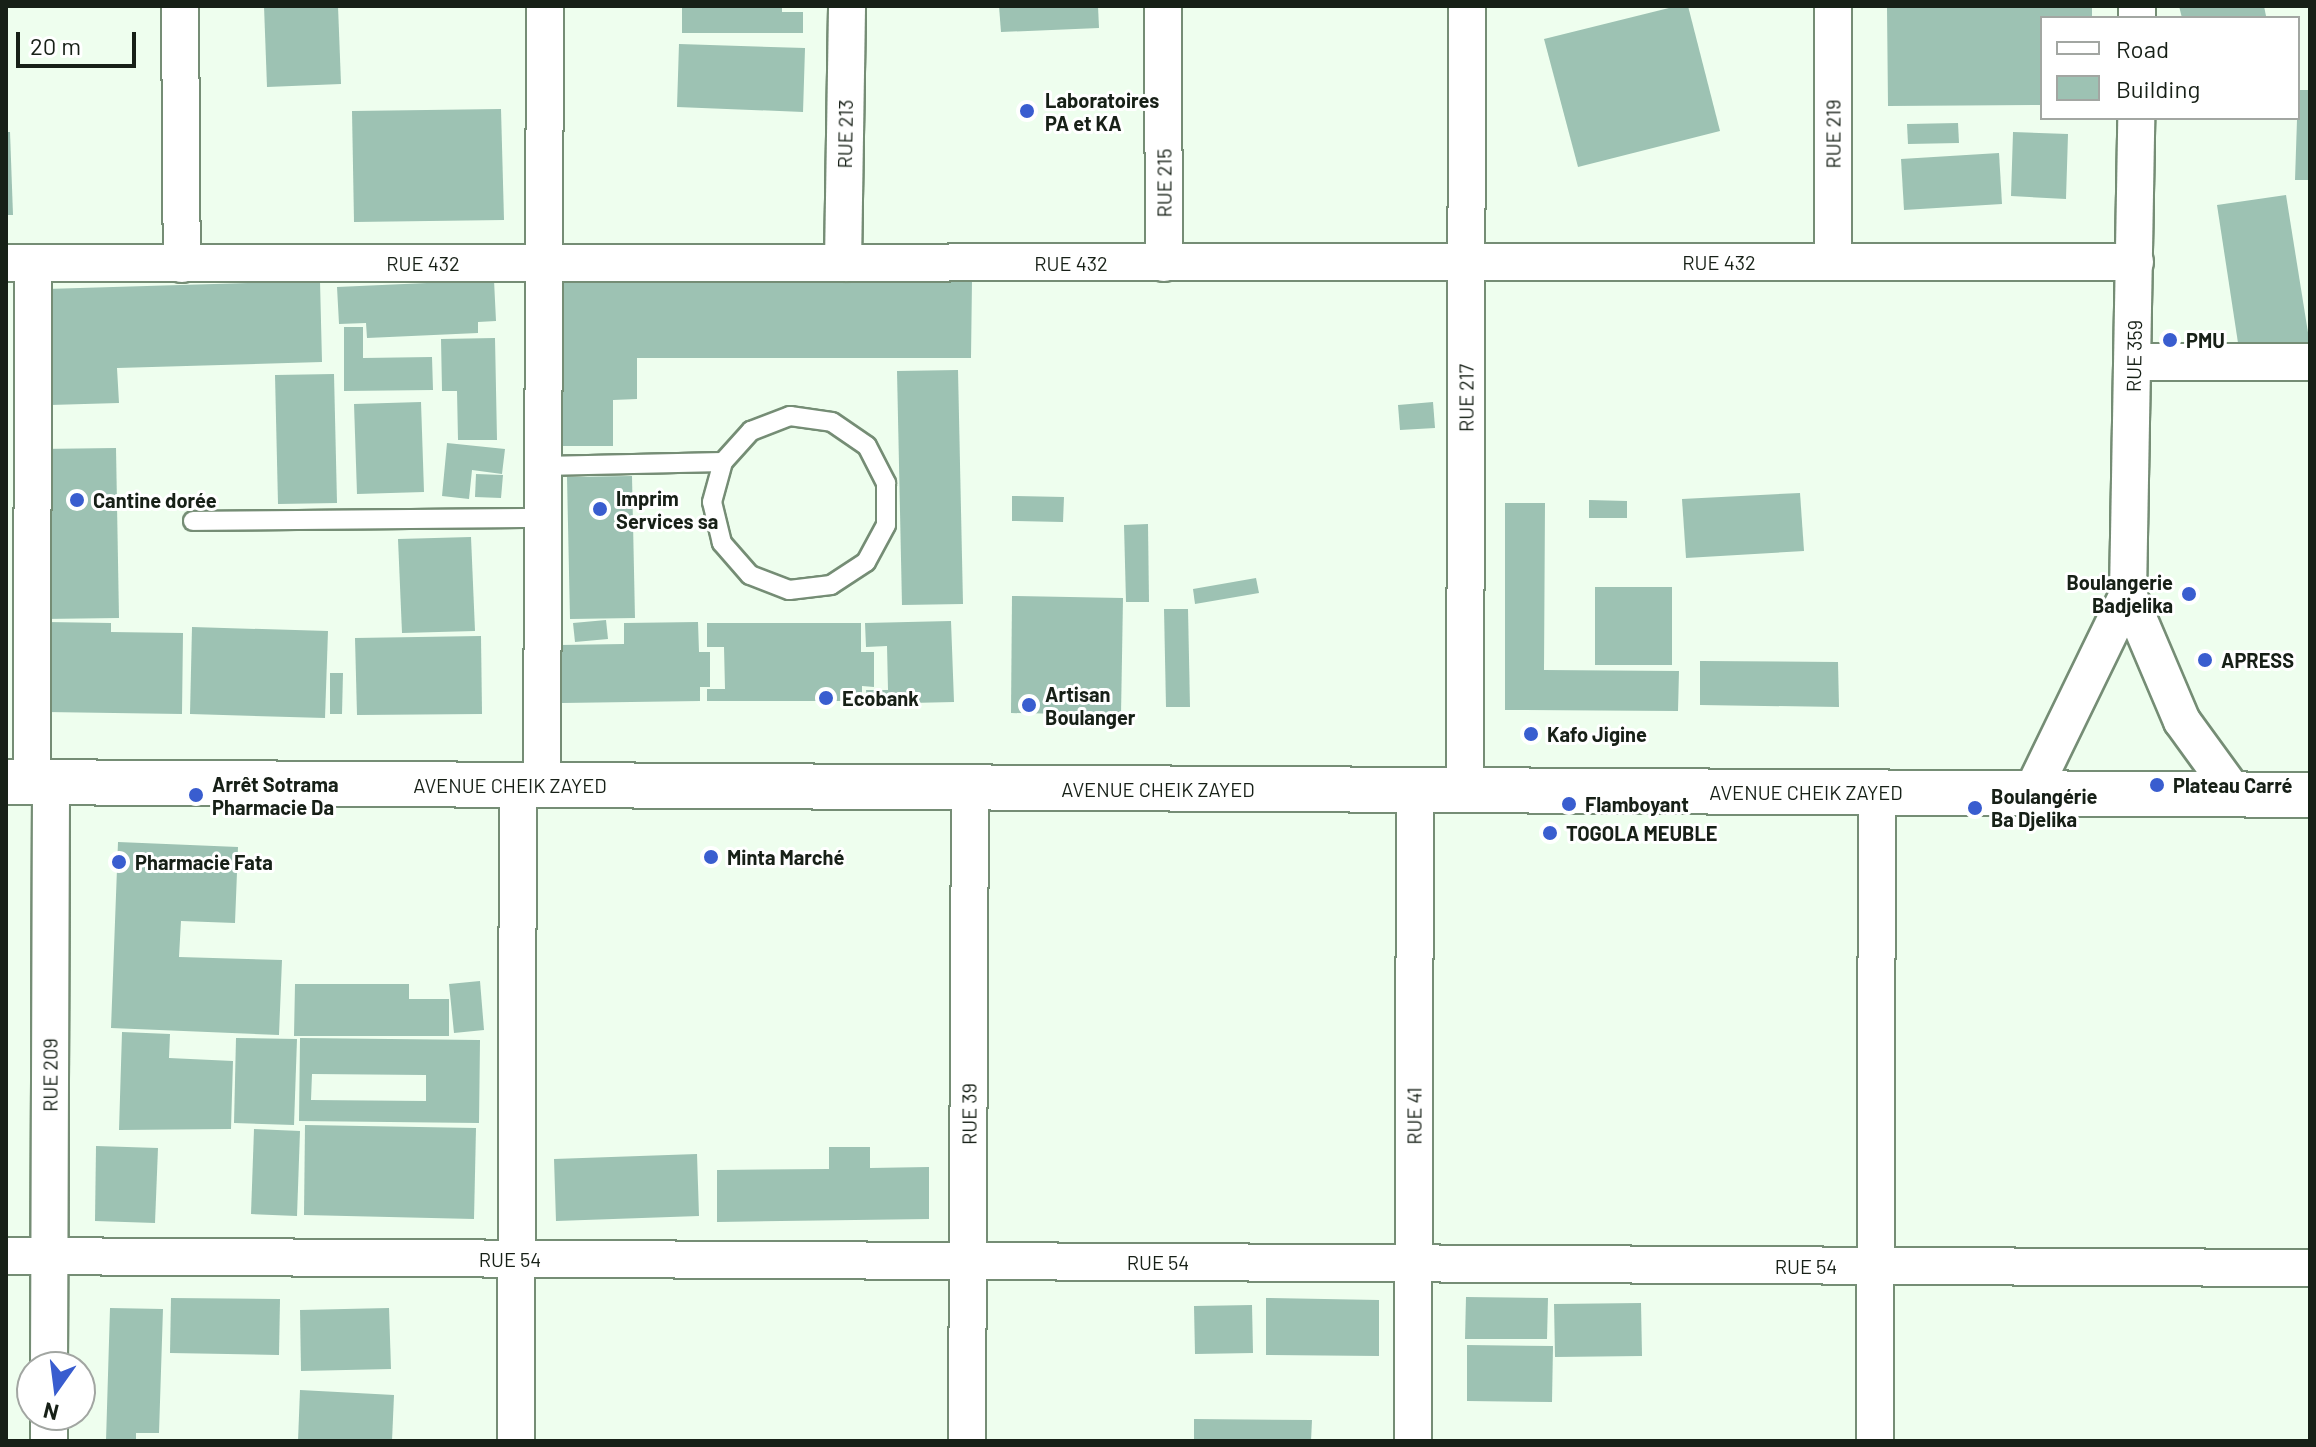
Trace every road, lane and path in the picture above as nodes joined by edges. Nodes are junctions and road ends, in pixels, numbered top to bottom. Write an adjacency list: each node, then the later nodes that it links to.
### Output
1 (180, 6): 15 (street)
2 (545, 6): 12 (street)
3 (847, 6): 13 (street, RUE 213)
4 (1163, 6): 14 (street, RUE 215)
5 (1467, 6): 8 (street, RUE 217)
6 (1833, 6): 9 (street, RUE 219)
7 (2136, 120): 10 (street, RUE 359)
8 (1466, 262): 9 (street, RUE 432); 14 (street, RUE 432); 28 (street, RUE 217)
9 (1833, 262): 10 (street, RUE 432)
10 (2135, 262): 16 (street, RUE 359)
11 (19, 263): 15 (street, RUE 432); 18 (street, RUE 209)
12 (544, 263): 13 (street, RUE 432); 15 (street, RUE 432); 20 (street)
13 (843, 263): 14 (street, RUE 432)
14 (1164, 263)
15 (182, 264)
16 (2134, 362): 17 (street); 23 (street, RUE 359)
17 (2310, 362)
18 (19, 411): 24 (street, RUE 209)
19 (723, 462): 19 (lane); 20 (lane)
20 (543, 466): 21 (street)
21 (543, 518): 22 (lane); 25 (street)
22 (193, 521)
23 (2128, 594): 30 (street); 31 (street)
24 (30, 782): 25 (main road, AVENUE CHEIK ZAYED); 34 (street, RUE 209)
25 (530, 785): 26 (main road, AVENUE CHEIK ZAYED); 35 (street)
26 (970, 787): 27 (main road, AVENUE CHEIK ZAYED); 36 (street, RUE 39)
27 (1415, 790): 28 (main road, AVENUE CHEIK ZAYED); 37 (street, RUE 41)
28 (1465, 790): 29 (main road, AVENUE CHEIK ZAYED)
29 (1877, 793): 30 (main road, AVENUE CHEIK ZAYED); 38 (street)
30 (2031, 794): 31 (main road, AVENUE CHEIK ZAYED)
31 (2235, 794): 32 (main road, AVENUE CHEIK ZAYED)
32 (2310, 795)
33 (6, 1256): 34 (street, RUE 54)
34 (50, 1256): 35 (street, RUE 54); 40 (street, RUE 209)
35 (516, 1259): 36 (street, RUE 54); 41 (street)
36 (968, 1261): 37 (street, RUE 54); 42 (street, RUE 39)
37 (1414, 1264): 38 (street, RUE 54); 43 (street, RUE 41)
38 (1876, 1266): 39 (street, RUE 54); 44 (street)
39 (2310, 1268)
40 (49, 1351)
41 (516, 1441)
42 (967, 1441)
43 (1413, 1441)
44 (1875, 1441)

